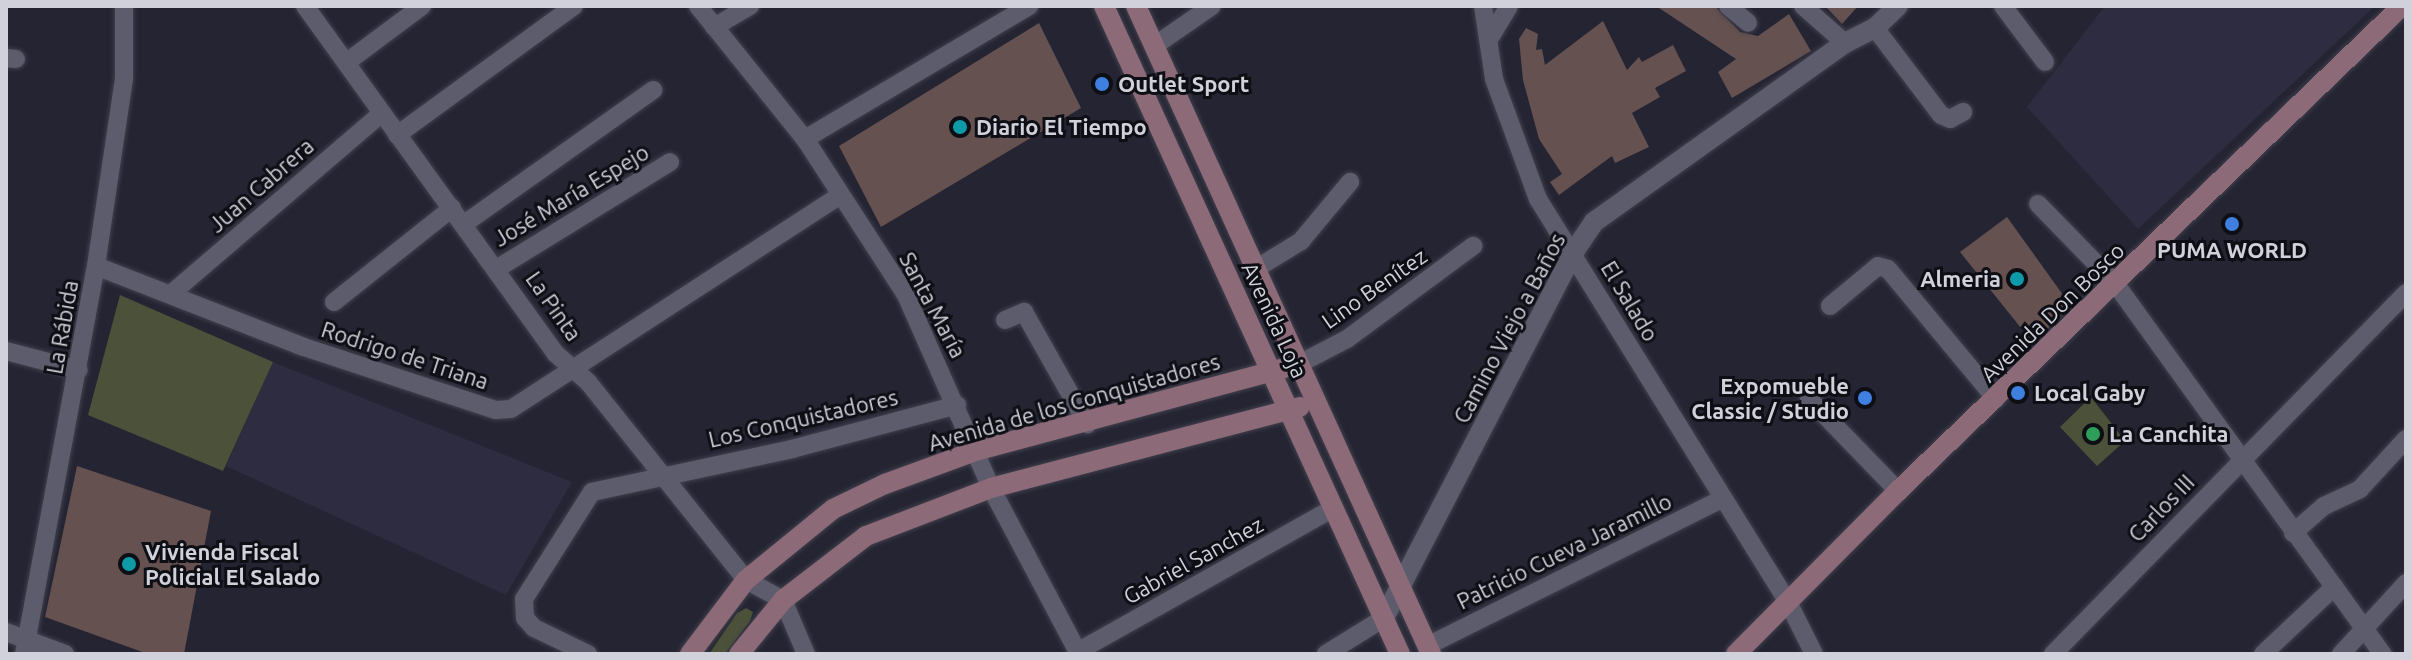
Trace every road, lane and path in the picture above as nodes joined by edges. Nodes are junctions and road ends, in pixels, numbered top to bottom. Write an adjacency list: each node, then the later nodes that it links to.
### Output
1 (124, 6): 39 (street, La Rábida)
2 (305, 6): 24 (street, La Pinta)
3 (422, 6): 24 (street)
4 (574, 6): 29 (street)
5 (698, 6): 19 (street, Santa María)
6 (750, 6): 19 (street)
7 (1029, 6): 30 (street)
8 (1104, 6): 52 (main road, Avenida Loja)
9 (1136, 6): 23 (main road, Avenida Loja)
10 (1212, 6): 23 (street)
11 (1483, 6): 21 (street, El Salado)
12 (1509, 6): 21 (street)
13 (1728, 6): 18 (street)
14 (1803, 6): 22 (street)
15 (1898, 6): 20 (street, Camino Viejo a Baños)
16 (2003, 6): 25 (street)
17 (2402, 6): 42 (main road, Avenida Don Bosco)
18 (1748, 23)
19 (714, 27): 30 (street, Santa María)
20 (1875, 28): 22 (street, Camino Viejo a Baños); 27 (street)
21 (1491, 36): 38 (street, El Salado)
22 (1845, 43): 38 (street, Camino Viejo a Baños)
23 (1154, 46): 41 (main road, Avenida Loja)
24 (347, 62): 28 (street, La Pinta)
25 (2045, 62)
26 (653, 90): 36 (street)
27 (1963, 112)
28 (381, 114): 29 (street, La Pinta); 43 (street, Juan Cabrera)
29 (397, 135): 35 (street, La Pinta)
30 (805, 139): 33 (street, Santa María)
31 (670, 162): 40 (street, José María Espejo)
32 (1350, 182): 41 (street)
33 (841, 195): 50 (street, Rodrigo de Triana); 56 (street, Santa María)
34 (2038, 204): 42 (street)
35 (452, 208): 36 (street, La Pinta); 45 (street)
36 (464, 224): 40 (street, La Pinta)
37 (1473, 246): 49 (street, Lino Benítez)
38 (1573, 253): 65 (street, El Salado); 71 (street, Camino Viejo a Baños)
39 (96, 266): 43 (street, Rodrigo de Triana); 51 (street, La Rábida)
40 (498, 268): 50 (street, La Pinta)
41 (1257, 268): 49 (main road, Avenida Loja)
42 (2115, 283): 54 (main road, Avenida Don Bosco); 61 (street)
43 (172, 293): 50 (street, Rodrigo de Triana)
44 (2406, 293): 61 (street, Carlos III)
45 (334, 302)
46 (1830, 306): 54 (street)
47 (1005, 320): 58 (street)
48 (6, 351): 51 (street)
49 (1299, 364): 52 (main road, Avenida de los Conquistadores); 55 (main road, Avenida Loja)
50 (570, 369): 62 (street, La Pinta)
51 (79, 370): 77 (street, La Rábida)
52 (1273, 371): 57 (main road, Avenida Loja); 58 (main road, Avenida de los Conquistadores)
53 (1809, 399): 64 (street)
54 (1996, 399): 64 (main road, Avenida Don Bosco)
55 (1317, 403): 57 (main road); 71 (main road, Avenida Loja)
56 (957, 405): 60 (street, Santa María); 62 (street, Los Conquistadores)
57 (1289, 410): 63 (main road); 66 (main road, Avenida Loja)
58 (1087, 424): 60 (main road, Avenida de los Conquistadores)
59 (2406, 439): 67 (street)
60 (975, 451): 63 (street, Santa María); 68 (main road, Avenida de los Conquistadores)
61 (2241, 460): 67 (street); 89 (street, Carlos III)
62 (660, 475): 68 (street, La Pinta); 81 (street, Los Conquistadores)
63 (991, 488): 72 (main road); 79 (street, Santa María)
64 (1898, 491): 73 (main road, Avenida Don Bosco)
65 (1722, 499): 73 (street, El Salado); 78 (street, Patricio Cueva Jaramillo)
66 (1332, 509): 74 (main road, Avenida Loja); 79 (street, Gabriel Sanchez)
67 (2293, 533): 70 (street)
68 (746, 580): 72 (street, La Pinta); 82 (main road, Avenida de los Conquistadores)
69 (2406, 583): 75 (street)
70 (2334, 587): 75 (street); 90 (street)
71 (1402, 591): 74 (street, Camino Viejo a Baños); 78 (main road, Avenida Loja)
72 (783, 600): 83 (main road); 84 (street)
73 (1787, 600): 87 (main road, Avenida Don Bosco); 88 (street, El Salado)
74 (1384, 618): 85 (street); 86 (main road, Avenida Loja)
75 (2365, 629): 91 (street); 92 (street)
76 (6, 632): 77 (street)
77 (25, 646): 80 (street)
78 (1429, 650)
79 (1078, 653)
80 (65, 654)
81 (588, 654)
82 (690, 654)
83 (739, 654)
84 (806, 654)
85 (1326, 654)
86 (1400, 654)
87 (1736, 654)
88 (1814, 654)
89 (2053, 654)
90 (2263, 654)
91 (2341, 654)
92 (2383, 654)

